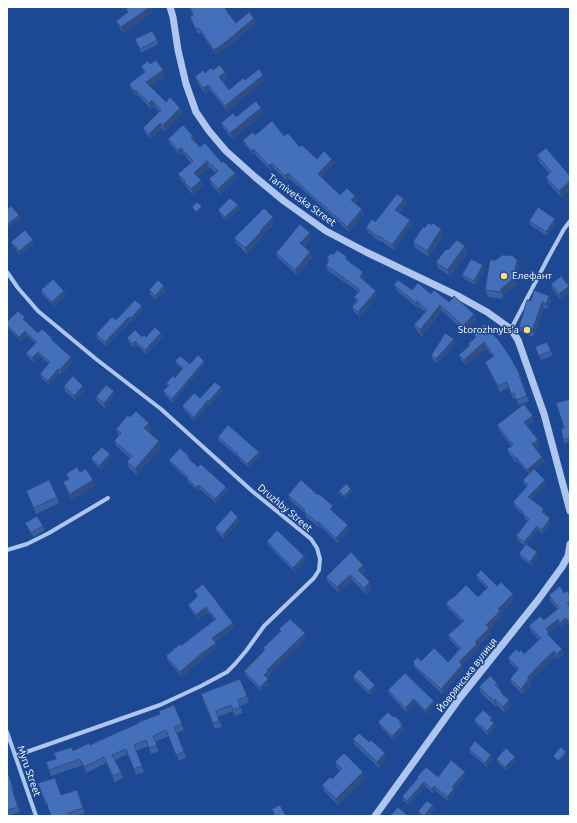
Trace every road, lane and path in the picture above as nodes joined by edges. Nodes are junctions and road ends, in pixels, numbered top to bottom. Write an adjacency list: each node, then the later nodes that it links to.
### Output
1 (170, 7): 4 (street, Tarnivetska Street)
2 (570, 221): 4 (street)
3 (7, 272): 10 (street, Druzhby Street)
4 (511, 329): 6 (street)
5 (108, 498): 8 (street)
6 (570, 511)
7 (570, 544): 12 (street, Йоврянська вулиця)
8 (7, 550)
9 (7, 732): 10 (street, Myru Street)
10 (15, 756): 11 (street, Myru Street)
11 (36, 816)
12 (375, 816)

